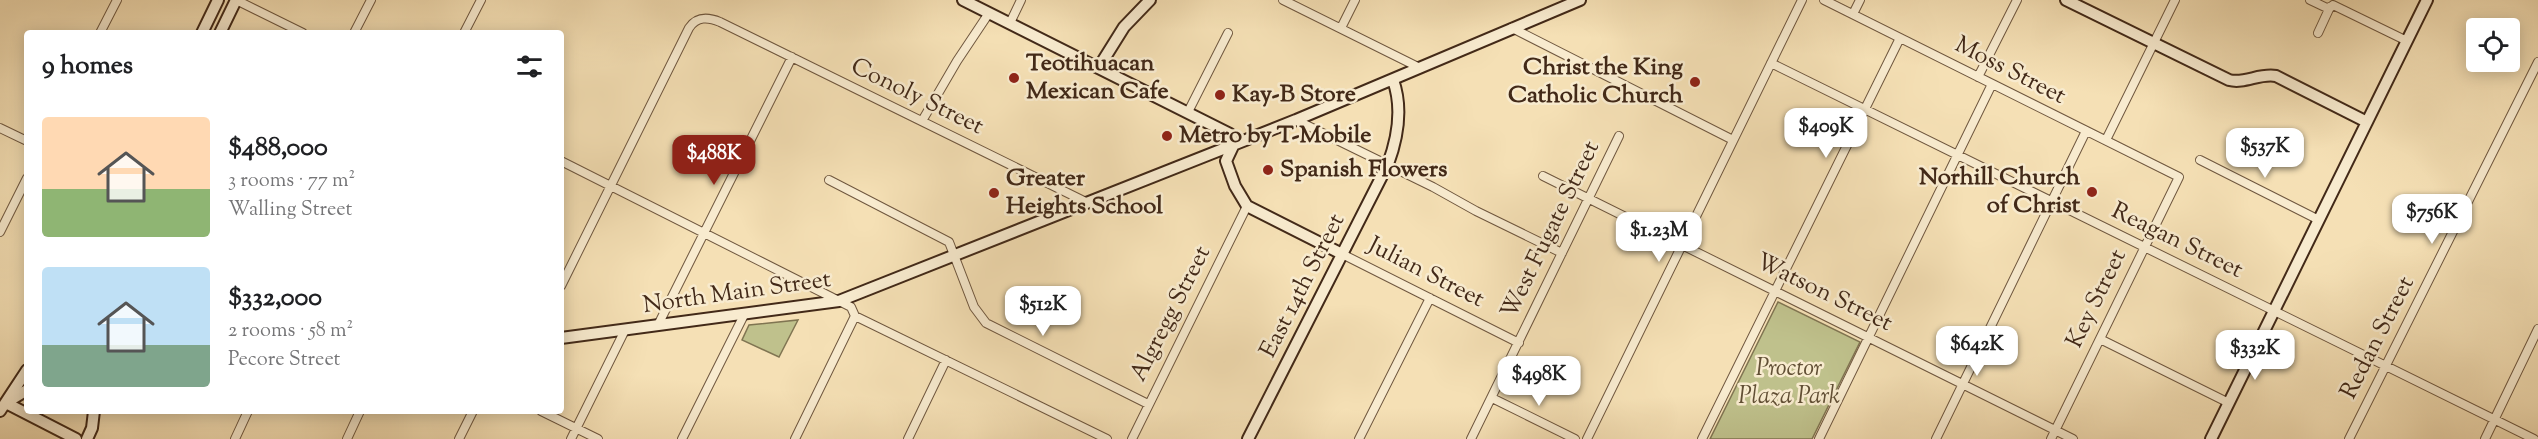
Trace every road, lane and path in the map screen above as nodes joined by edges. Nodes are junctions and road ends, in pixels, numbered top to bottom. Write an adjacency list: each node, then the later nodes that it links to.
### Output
1 (117, 0): 27 (street)
2 (218, 0): 28 (main road)
3 (236, 0): 29 (main road); 30 (street)
4 (371, 0): 31 (street)
5 (481, 0): 32 (street)
6 (963, 0): 22 (main road)
7 (1021, 0): 24 (street)
8 (1150, 0): 41 (main road)
9 (1283, 0): 25 (street)
10 (1356, 0): 25 (street)
11 (1580, 0): 26 (main road, North Main Street)
12 (1802, 0): 40 (street)
13 (1824, 0): 23 (street, Moss Street)
14 (1860, 0): 23 (street)
15 (2017, 0): 43 (street)
16 (2066, 0): 37 (main road)
17 (2175, 0): 37 (street)
18 (2310, 0): 21 (street)
19 (2333, 0): 21 (street)
20 (2427, 0): 36 (main road)
21 (2329, 9): 34 (street); 36 (street)
22 (988, 13): 24 (main road); 49 (street)
23 (1853, 14): 35 (street, Moss Street)
24 (1010, 23): 41 (main road)
25 (1341, 28): 42 (street)
26 (1512, 28): 42 (main road, North Main Street); 55 (street)
27 (102, 30)
28 (203, 30)
29 (221, 30)
30 (297, 30)
31 (356, 30)
32 (466, 30)
33 (1228, 33): 47 (street)
34 (2318, 33)
35 (1900, 38): 43 (street, Moss Street); 46 (street)
36 (2407, 41): 50 (main road)
37 (2154, 43): 50 (main road); 56 (street)
38 (792, 57): 49 (street, Conoly Street); 66 (street, Conoly Street); 73 (street)
39 (2538, 62): 94 (street, Redan Street)
40 (1771, 63): 46 (street, Reagan Street); 55 (street)
41 (1099, 67): 47 (main road)
42 (1420, 68): 44 (main road, North Main Street)
43 (1978, 77): 45 (street, Moss Street)
44 (1393, 80): 48 (main road, North Main Street); 61 (main road, East 14th Street)
45 (1992, 84): 52 (street, Moss Street); 58 (street)
46 (1864, 109): 58 (street, Reagan Street); 80 (street)
47 (1188, 112): 57 (main road)
48 (1296, 120): 57 (main road, North Main Street); 61 (street)
49 (922, 121): 69 (street, Conoly Street)
50 (2367, 122): 71 (main road)
51 (0, 128): 54 (street)
52 (2086, 130): 56 (street, Moss Street); 68 (street)
53 (1619, 136): 67 (street, West Fugate Street)
54 (24, 140)
55 (1733, 140): 74 (street)
56 (2106, 140): 63 (street, Moss Street)
57 (1234, 144): 69 (main road, North Main Street); 70 (main road)
58 (1957, 156): 68 (street, Reagan Street); 89 (street)
59 (2200, 160): 71 (street)
60 (564, 162): 66 (street)
61 (1388, 164): 76 (street); 77 (main road, East 14th Street)
62 (1543, 176): 67 (street, Watson Street)
63 (2179, 177): 75 (street, Key Street)
64 (829, 180): 78 (street)
65 (24, 184): 72 (street)
66 (611, 186): 73 (street); 79 (street, Conoly Street)
67 (1589, 199): 74 (street, Watson Street); 76 (street, West Fugate Street)
68 (2051, 201): 75 (street, Reagan Street); 96 (street)
69 (1088, 203): 78 (main road, North Main Street)
70 (1247, 206): 77 (main road, Julian Street); 101 (street, Algregg Street)
71 (2319, 220): 83 (main road)
72 (0, 232)
73 (704, 232): 82 (street); 86 (street)
74 (1681, 246): 80 (street, Watson Street); 127 (street)
75 (2145, 247): 83 (street, Reagan Street); 91 (street, Key Street)
76 (1562, 253): 92 (street, West Fugate Street)
77 (1342, 254): 81 (street, Julian Street); 123 (main road, East 14th Street)
78 (953, 256): 82 (main road, North Main Street); 101 (street)
79 (564, 280)
80 (1775, 291): 89 (street, Watson Street); 128 (street)
81 (1430, 298): 92 (street, Julian Street); 124 (street)
82 (839, 301): 84 (main road, North Main Street); 85 (street)
83 (2274, 311): 94 (street, Reagan Street); 99 (main road)
84 (744, 315): 86 (main road, North Main Street); 118 (street)
85 (855, 316): 93 (street); 119 (street)
86 (658, 326): 88 (main road, North Main Street)
87 (2538, 329): 108 (street)
88 (625, 330): 90 (main road, North Main Street); 109 (street)
89 (1869, 337): 96 (street, Watson Street); 129 (street)
90 (564, 338)
91 (2100, 339): 99 (street); 110 (street, Key Street)
92 (1519, 343): 98 (street, West Fugate Street)
93 (945, 360): 120 (street); 121 (street)
94 (2385, 366): 108 (street, Reagan Street); 134 (street, Redan Street)
95 (24, 374): 102 (main road)
96 (1963, 384): 110 (street, Watson Street); 130 (street)
97 (24, 392): 102 (main road)
98 (1492, 398): 125 (street, West Fugate Street); 126 (street)
99 (2229, 403): 133 (main road)
100 (24, 404): 102 (main road)
101 (1148, 404): 122 (street, Algregg Street)
102 (2, 405): 111 (main road)
103 (94, 414): 112 (main road)
104 (247, 414): 113 (street)
105 (359, 414): 114 (street)
106 (472, 414): 115 (street)
107 (547, 414): 109 (street)
108 (2494, 420): 135 (street); 136 (street, Reagan Street)
109 (576, 428): 116 (street); 117 (street)
110 (2055, 430): 131 (street, Key Street); 132 (street, Watson Street)
111 (76, 439)
112 (87, 439)
113 (235, 439)
114 (347, 439)
115 (459, 439)
116 (571, 439)
117 (598, 439)
118 (682, 439)
119 (795, 439)
120 (908, 439)
121 (1107, 439)
122 (1132, 439)
123 (1248, 439)
124 (1359, 439)
125 (1471, 439)
126 (1575, 439)
127 (1587, 439)
128 (1702, 439)
129 (1819, 439)
130 (1936, 439)
131 (2051, 439)
132 (2073, 439)
133 (2211, 439)
134 (2349, 439)
135 (2485, 439)
136 (2534, 439)

